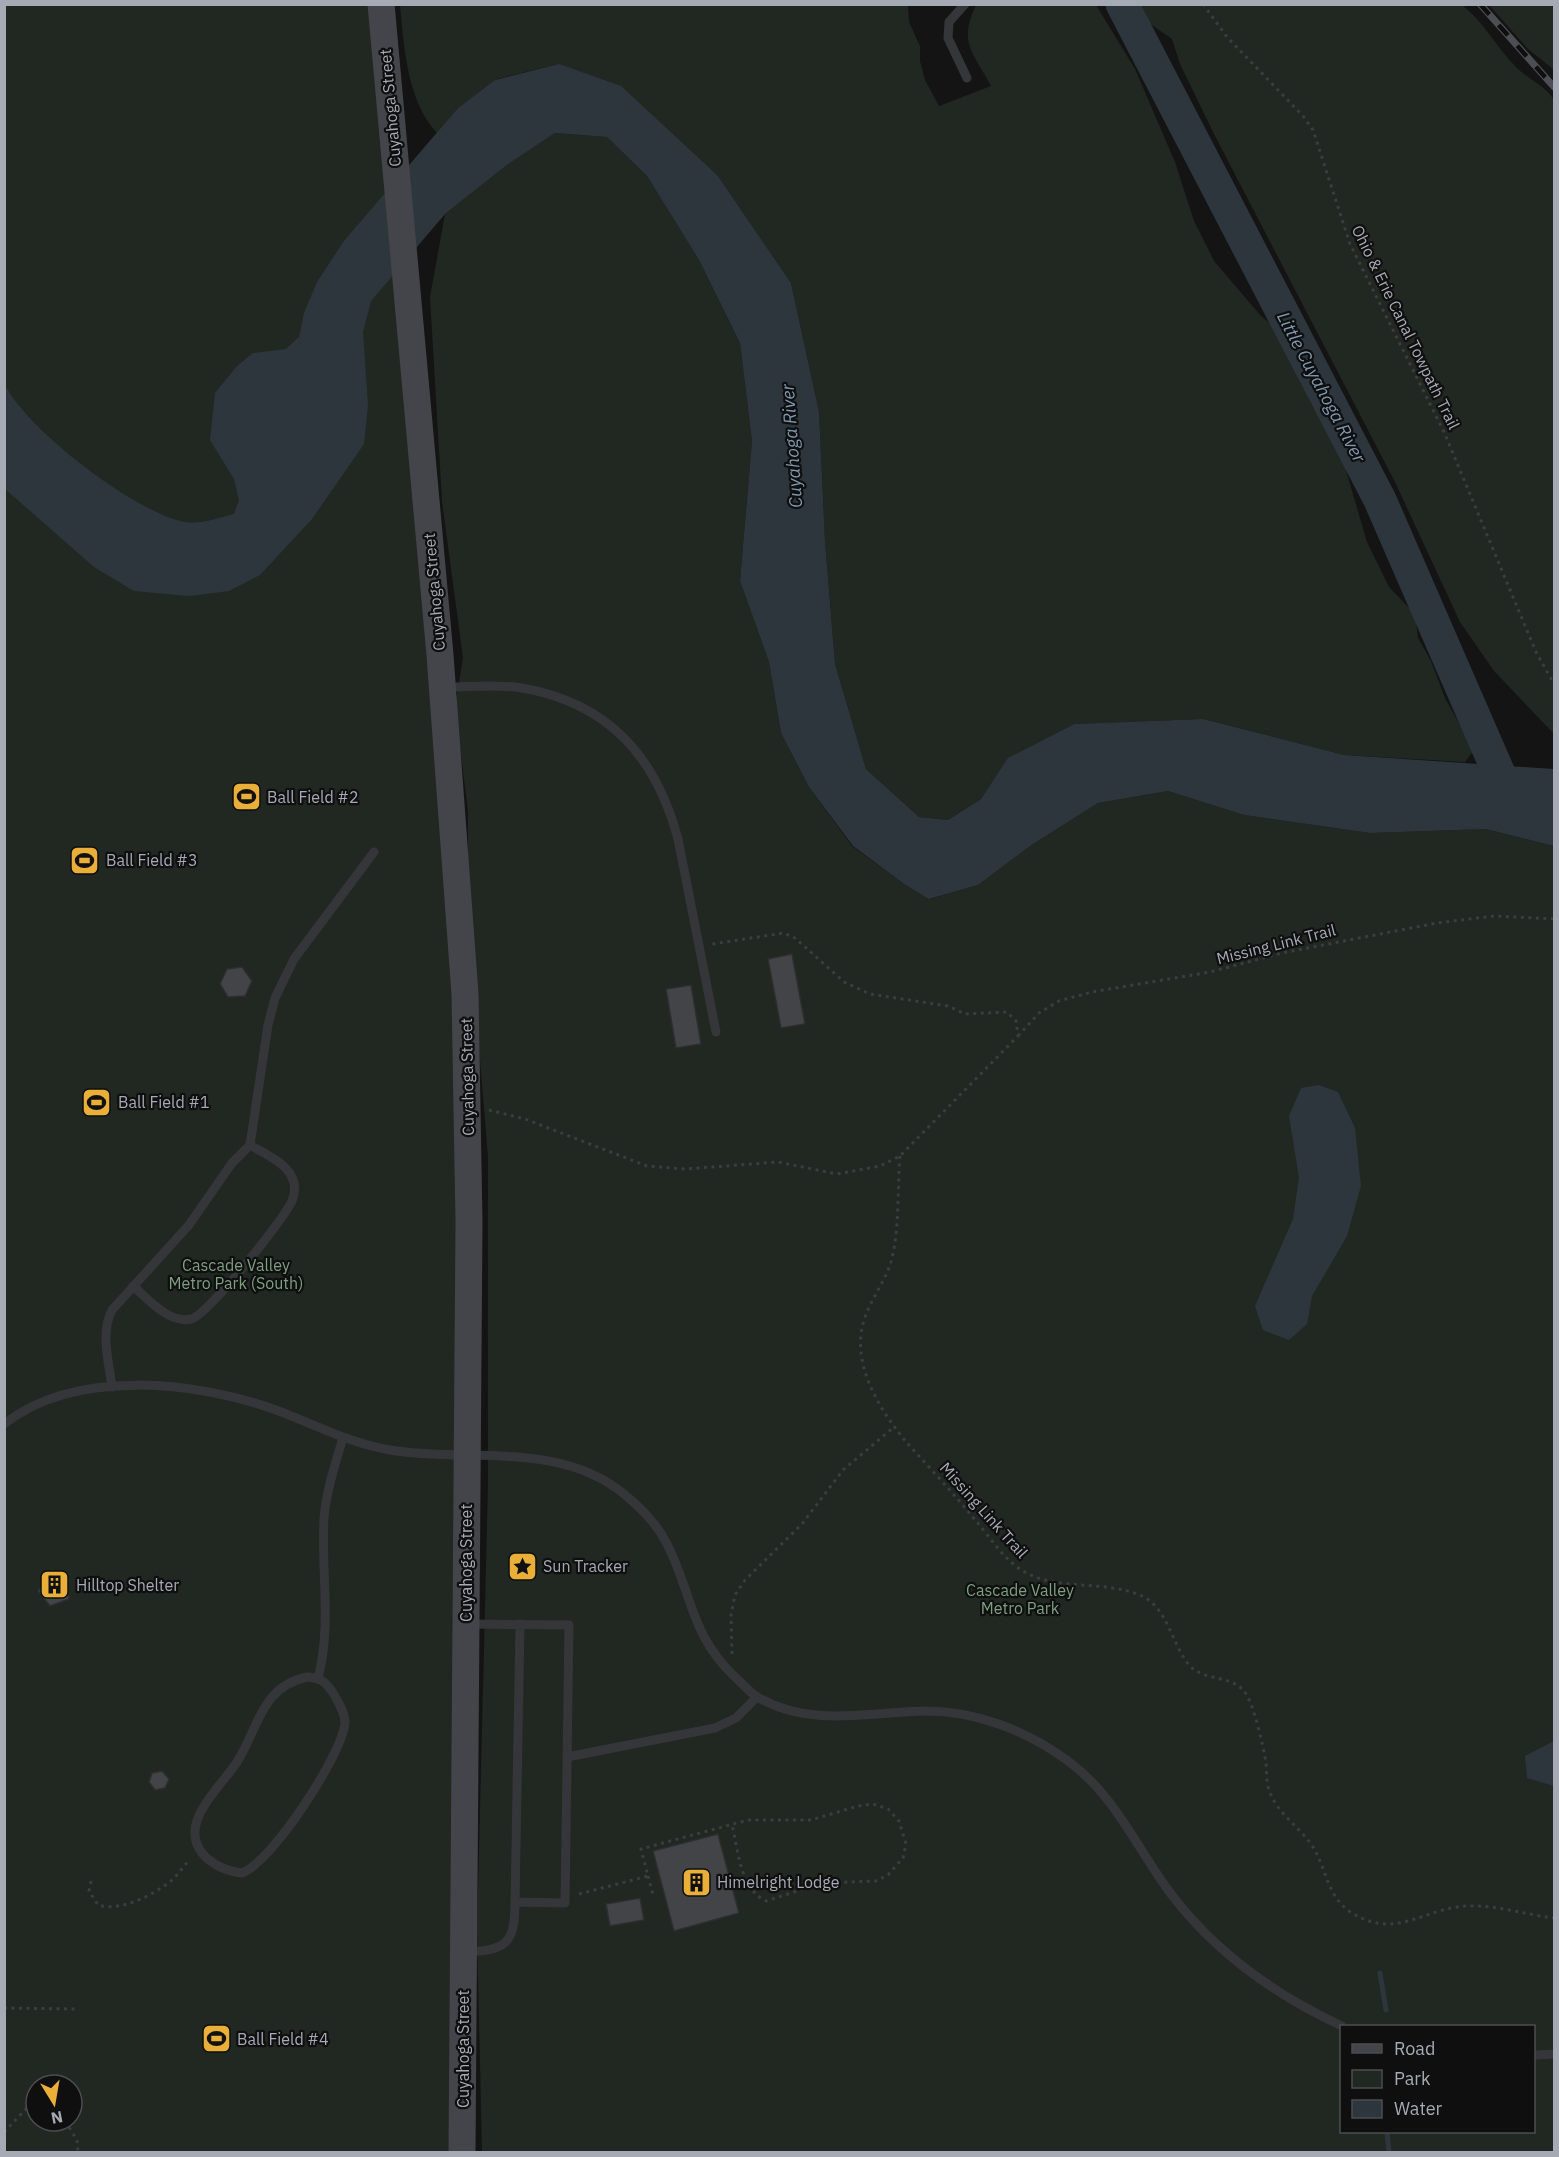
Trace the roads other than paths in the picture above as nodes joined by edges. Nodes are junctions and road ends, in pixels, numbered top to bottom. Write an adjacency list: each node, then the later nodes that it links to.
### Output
1 (381, 4): 4 (street, Cuyahoga Street)
2 (965, 4): 3 (lane)
3 (967, 78)
4 (442, 687): 6 (lane); 12 (street, Cuyahoga Street)
5 (374, 852): 7 (lane)
6 (716, 1032)
7 (250, 1145): 8 (lane); 8 (lane)
8 (133, 1286): 9 (lane)
9 (112, 1387): 10 (lane); 11 (lane)
10 (4, 1424)
11 (343, 1438): 12 (lane); 15 (lane)
12 (467, 1456): 13 (street, Cuyahoga Street); 16 (lane)
13 (466, 1624): 14 (lane); 19 (street, Cuyahoga Street)
14 (520, 1624): 17 (lane); 18 (lane)
15 (318, 1677): 15 (lane)
16 (757, 1697): 17 (lane); 20 (lane)
17 (567, 1757): 18 (lane)
18 (515, 1902): 19 (lane)
19 (464, 1952): 23 (street, Cuyahoga Street)
20 (1340, 2025)
21 (1554, 2054): 22 (lane)
22 (1535, 2055)
23 (462, 2152)

